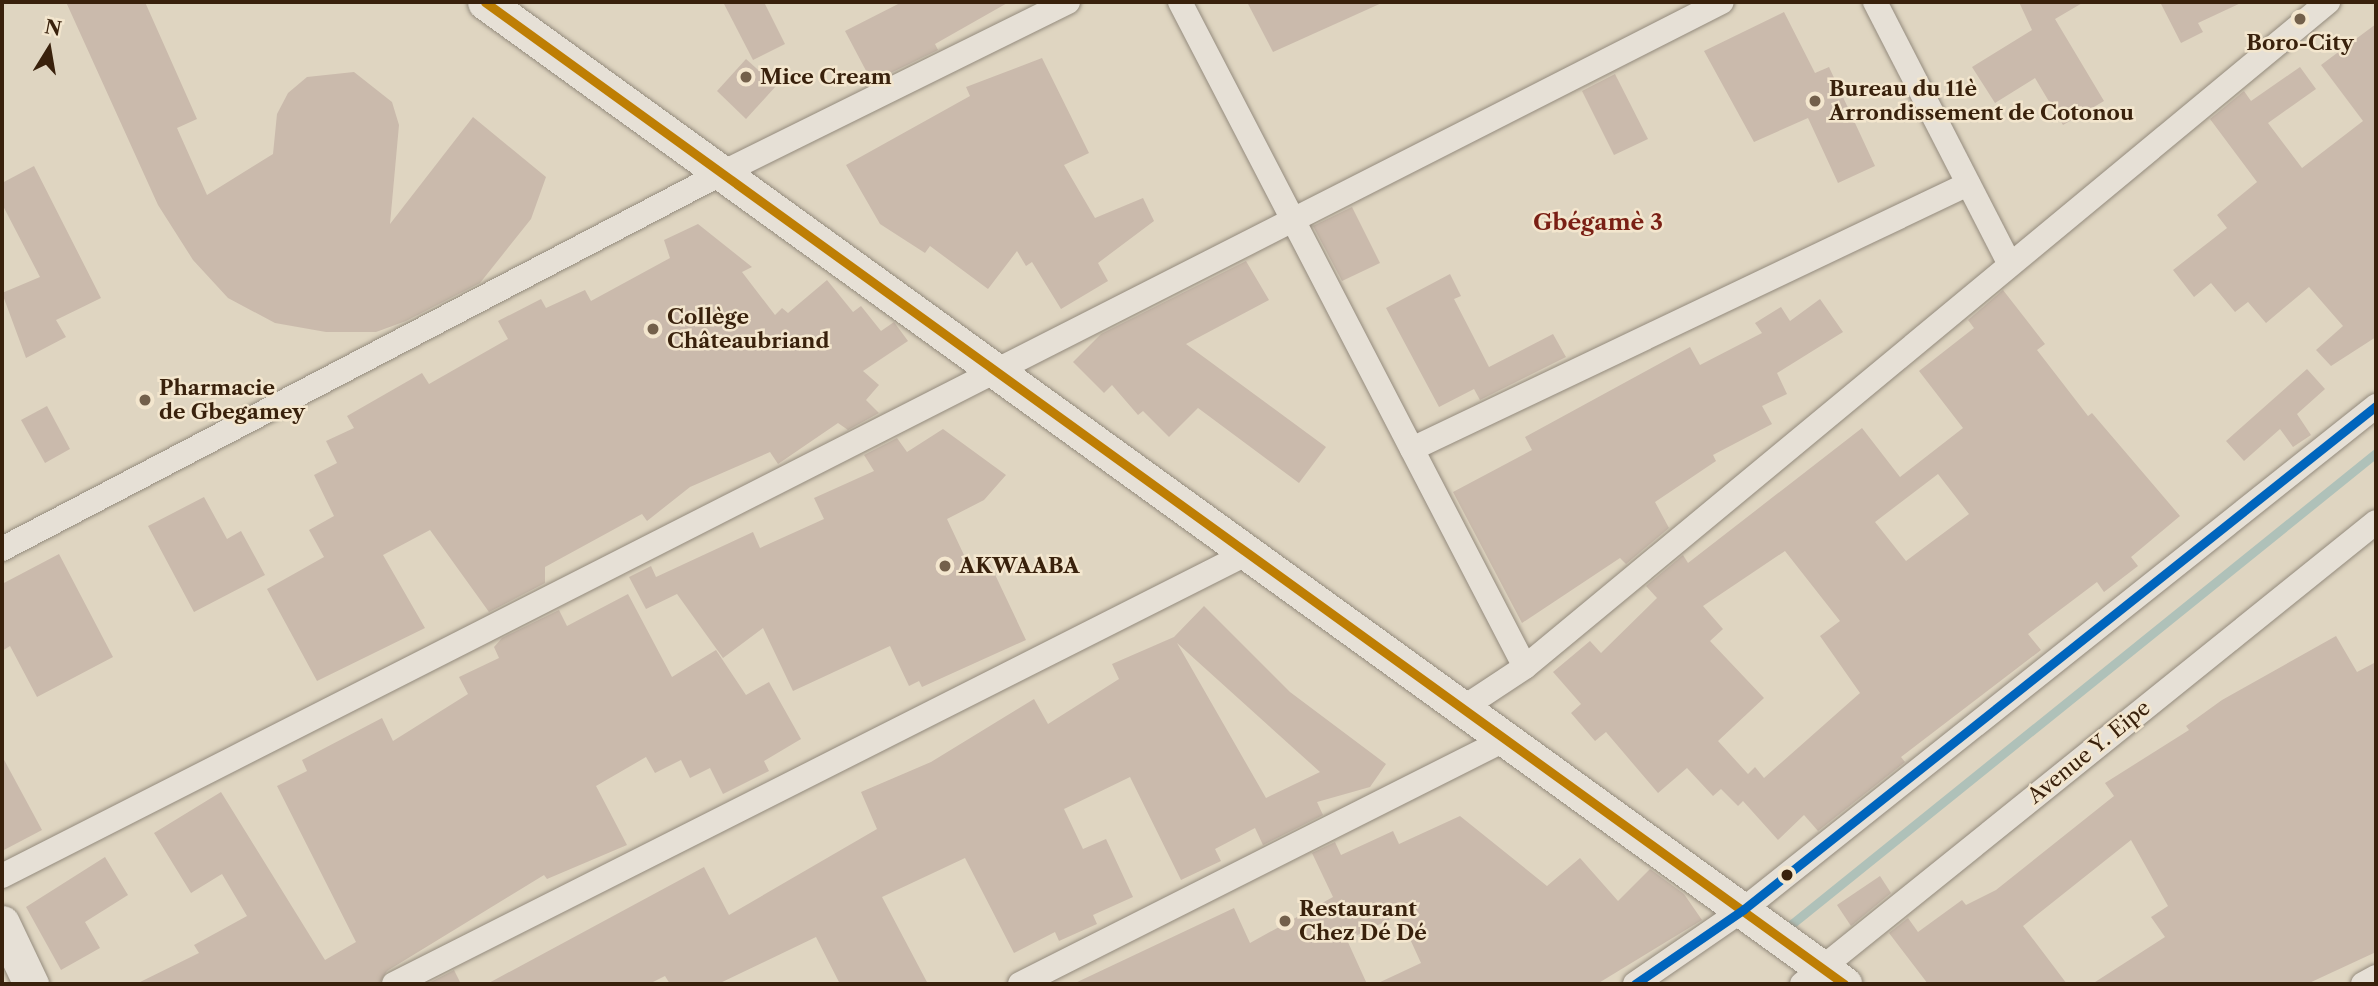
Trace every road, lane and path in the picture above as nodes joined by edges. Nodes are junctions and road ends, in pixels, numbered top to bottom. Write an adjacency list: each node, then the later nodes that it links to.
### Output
1 (485, 2): 7 (main road)
2 (1068, 2): 7 (street)
3 (1180, 2): 9 (street)
4 (1722, 2): 9 (street)
5 (1875, 2): 8 (street)
6 (2328, 2): 10 (street)
7 (722, 173): 11 (main road); 15 (street)
8 (1968, 184): 10 (street); 13 (street)
9 (1292, 220): 11 (street); 13 (street)
10 (2008, 261): 17 (street)
11 (996, 371): 16 (main road); 20 (street)
12 (2376, 406): 21 (street)
13 (1412, 449): 17 (street)
14 (2376, 522): 24 (street, Avenue Y. Eipe)
15 (2, 549)
16 (1248, 553): 18 (main road); 26 (street)
17 (1525, 667): 18 (street)
18 (1463, 708): 19 (main road)
19 (1506, 739): 21 (main road); 27 (street)
20 (2, 876)
21 (1744, 909): 24 (main road); 28 (street)
22 (2, 923): 25 (main road)
23 (2376, 977): 29 (street)
24 (1822, 979)
25 (31, 984)
26 (394, 984)
27 (1020, 984)
28 (1635, 984)
29 (2363, 984)

